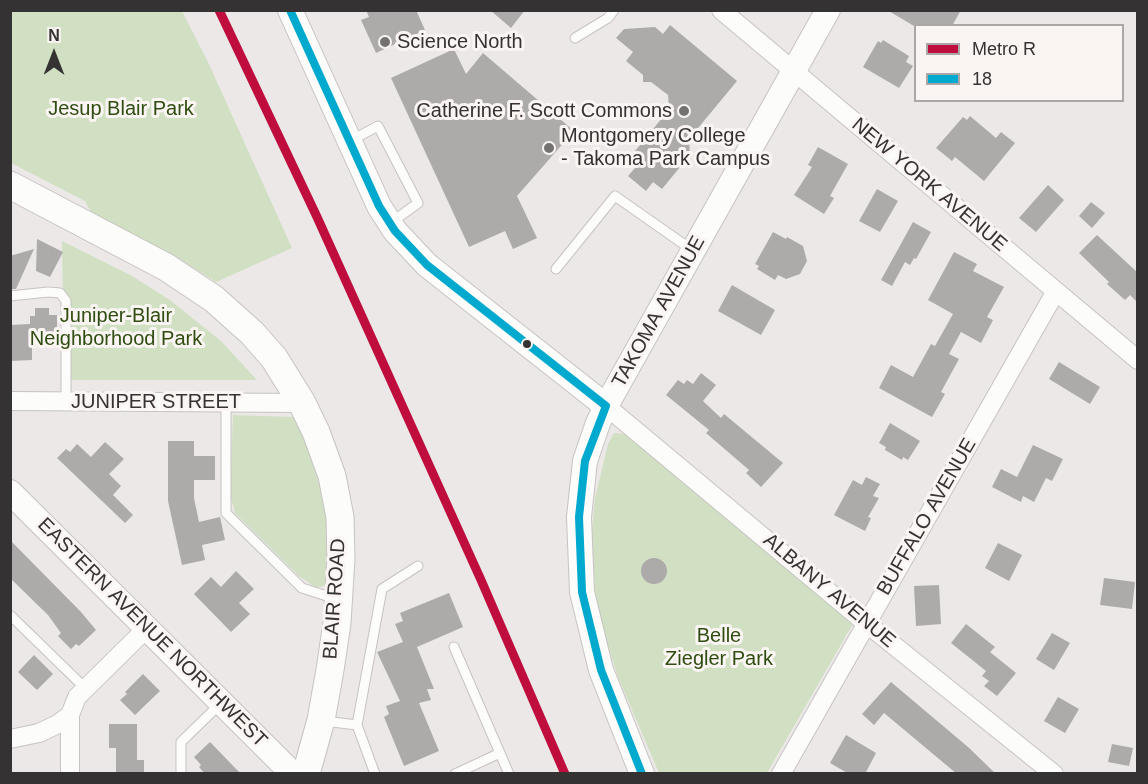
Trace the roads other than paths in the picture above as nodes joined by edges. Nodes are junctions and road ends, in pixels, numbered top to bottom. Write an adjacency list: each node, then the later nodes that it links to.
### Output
1 (290, 10): 7 (street)
2 (614, 10): 5 (lane)
3 (721, 10): 6 (street, NEW YORK AVENUE)
4 (828, 10): 6 (street, TAKOMA AVENUE)
5 (575, 38)
6 (793, 72): 10 (street, TAKOMA AVENUE); 12 (street, NEW YORK AVENUE)
7 (349, 142): 9 (street); 9 (lane)
8 (10, 185): 18 (main road, BLAIR ROAD)
9 (390, 223): 19 (street)
10 (694, 251): 11 (lane); 19 (street, TAKOMA AVENUE)
11 (556, 269)
12 (1056, 291): 14 (street, NEW YORK AVENUE); 24 (street, BUFFALO AVENUE)
13 (10, 296): 16 (lane)
14 (1137, 360)
15 (10, 401): 16 (street, JUNIPER STREET)
16 (66, 401): 17 (street, JUNIPER STREET)
17 (226, 403): 18 (street, JUNIPER STREET); 22 (lane)
18 (302, 403): 22 (main road, BLAIR ROAD)
19 (606, 406): 24 (street, ALBANY AVENUE); 41 (street, TAKOMA AVENUE)
20 (10, 492): 25 (street, EASTERN AVENUE NORTHWEST)
21 (418, 566): 31 (lane)
22 (339, 600): 30 (main road, BLAIR ROAD)
23 (10, 615): 27 (lane)
24 (866, 622): 42 (street, BUFFALO AVENUE); 43 (street, ALBANY AVENUE)
25 (147, 628): 27 (street); 28 (street, EASTERN AVENUE NORTHWEST)
26 (454, 647): 33 (lane)
27 (85, 688): 29 (street)
28 (222, 702): 35 (lane); 36 (street, EASTERN AVENUE NORTHWEST)
29 (70, 715): 32 (street); 34 (street)
30 (321, 720): 31 (lane); 37 (main road, BLAIR ROAD)
31 (357, 725): 38 (lane)
32 (10, 739)
33 (500, 753): 39 (lane); 40 (lane)
34 (70, 774)
35 (181, 774)
36 (293, 774)
37 (306, 774)
38 (375, 774)
39 (455, 774)
40 (509, 774)
41 (642, 774)
42 (781, 774)
43 (1054, 774)

